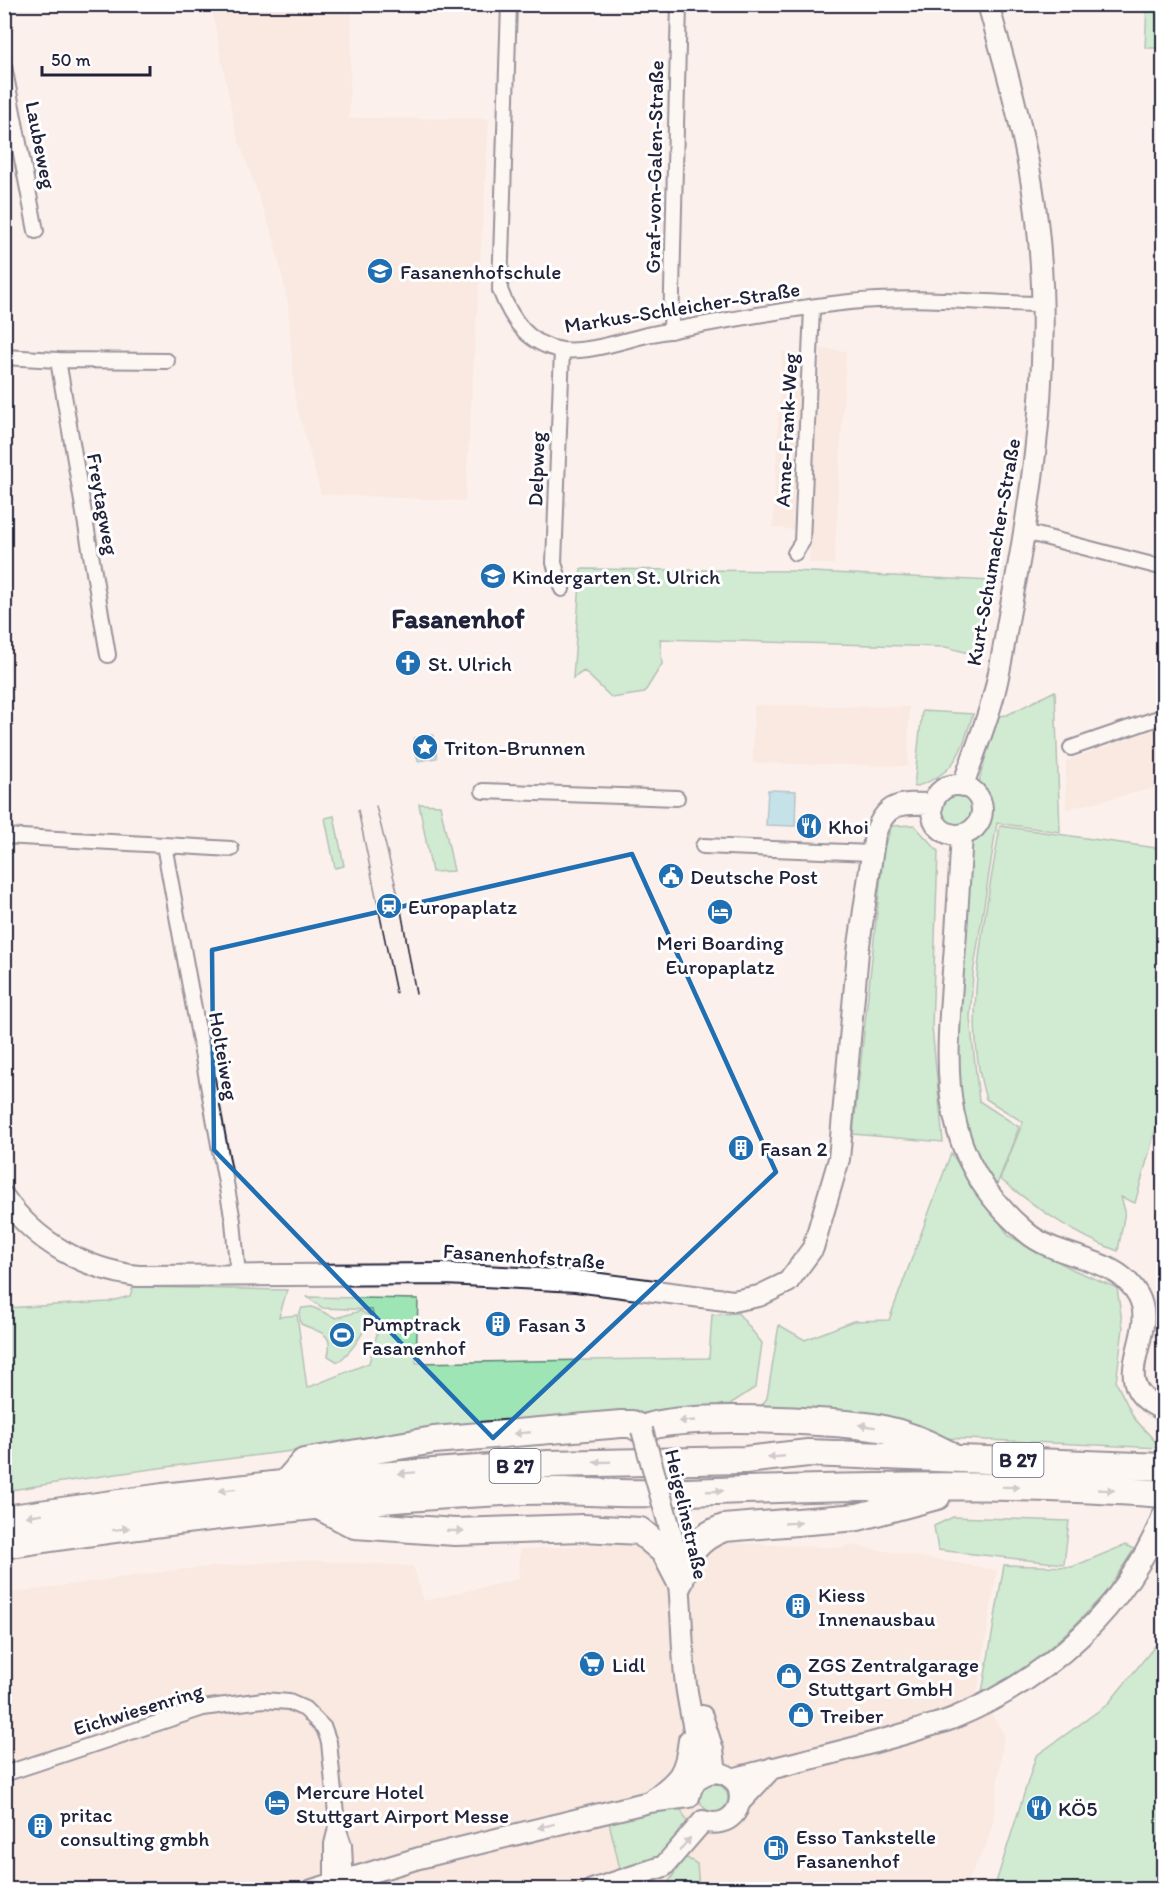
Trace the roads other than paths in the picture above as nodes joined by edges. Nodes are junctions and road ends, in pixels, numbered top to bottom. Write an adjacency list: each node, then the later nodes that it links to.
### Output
1 (509, 4): 9 (street, Markus-Schleicher-Straße)
2 (679, 4): 8 (street, Graf-von-Galen-Straße)
3 (988, 4): 6 (street, Kurt-Schumacher-Straße)
4 (4, 66): 5 (street, Laubeweg)
5 (36, 231)
6 (1041, 304): 7 (street, Markus-Schleicher-Straße); 13 (street, Kurt-Schumacher-Straße)
7 (812, 308): 8 (street, Markus-Schleicher-Straße); 14 (street, Anne-Frank-Weg)
8 (671, 331): 9 (street, Markus-Schleicher-Straße)
9 (562, 350): 16 (street, Delpweg)
10 (4, 357): 11 (street)
11 (58, 360): 12 (street); 17 (street, Freytagweg)
12 (167, 361)
13 (1025, 532): 15 (street); 20 (street, Kurt-Schumacher-Straße)
14 (795, 553)
15 (1164, 568)
16 (562, 589)
17 (108, 655)
18 (1164, 716): 19 (street)
19 (1071, 748)
20 (963, 785): 23 (street); 24 (street)
21 (483, 790): 22 (street)
22 (677, 798)
23 (932, 804): 24 (street); 29 (street)
24 (962, 835): 32 (street)
25 (4, 836): 26 (street)
26 (164, 845): 28 (street); 31 (street, Holteiweg)
27 (703, 846): 29 (street)
28 (231, 849)
29 (871, 853): 31 (street, Fasanenhofstraße)
30 (4, 1197): 31 (street, Fasanenhofstraße)
31 (238, 1276)
32 (1164, 1410)
33 (642, 1430): 34 (highway, one-way to 33); 36 (highway, one-way to 36); 43 (street, Heigelinstraße, bridge)
34 (956, 1458): 35 (highway, B 27); 36 (highway, B 27, one-way to 36)
35 (1152, 1466)
36 (285, 1484): 41 (highway, B 27, one-way to 41)
37 (952, 1486): 38 (highway, B 27, one-way to 38); 39 (highway, B 27, one-way to 37); 43 (highway, one-way to 37)
38 (1164, 1494)
39 (319, 1506): 42 (highway, B 27, one-way to 39); 43 (highway, one-way to 43)
40 (1164, 1513): 46 (street)
41 (4, 1519)
42 (4, 1545)
43 (681, 1581): 44 (street, Heigelinstraße)
44 (685, 1646): 45 (street, Heigelinstraße); 48 (street, Heigelinstraße)
45 (692, 1720): 48 (street, Heigelinstraße); 49 (street)
46 (772, 1768): 48 (street); 50 (street)
47 (4, 1774): 51 (street, Eichwiesenring)
48 (716, 1776): 49 (street); 50 (street)
49 (650, 1802): 51 (street, one-way to 51)
50 (740, 1802): 53 (street, one-way to 50)
51 (339, 1886): 52 (street)
52 (312, 1890)
53 (592, 1890)

